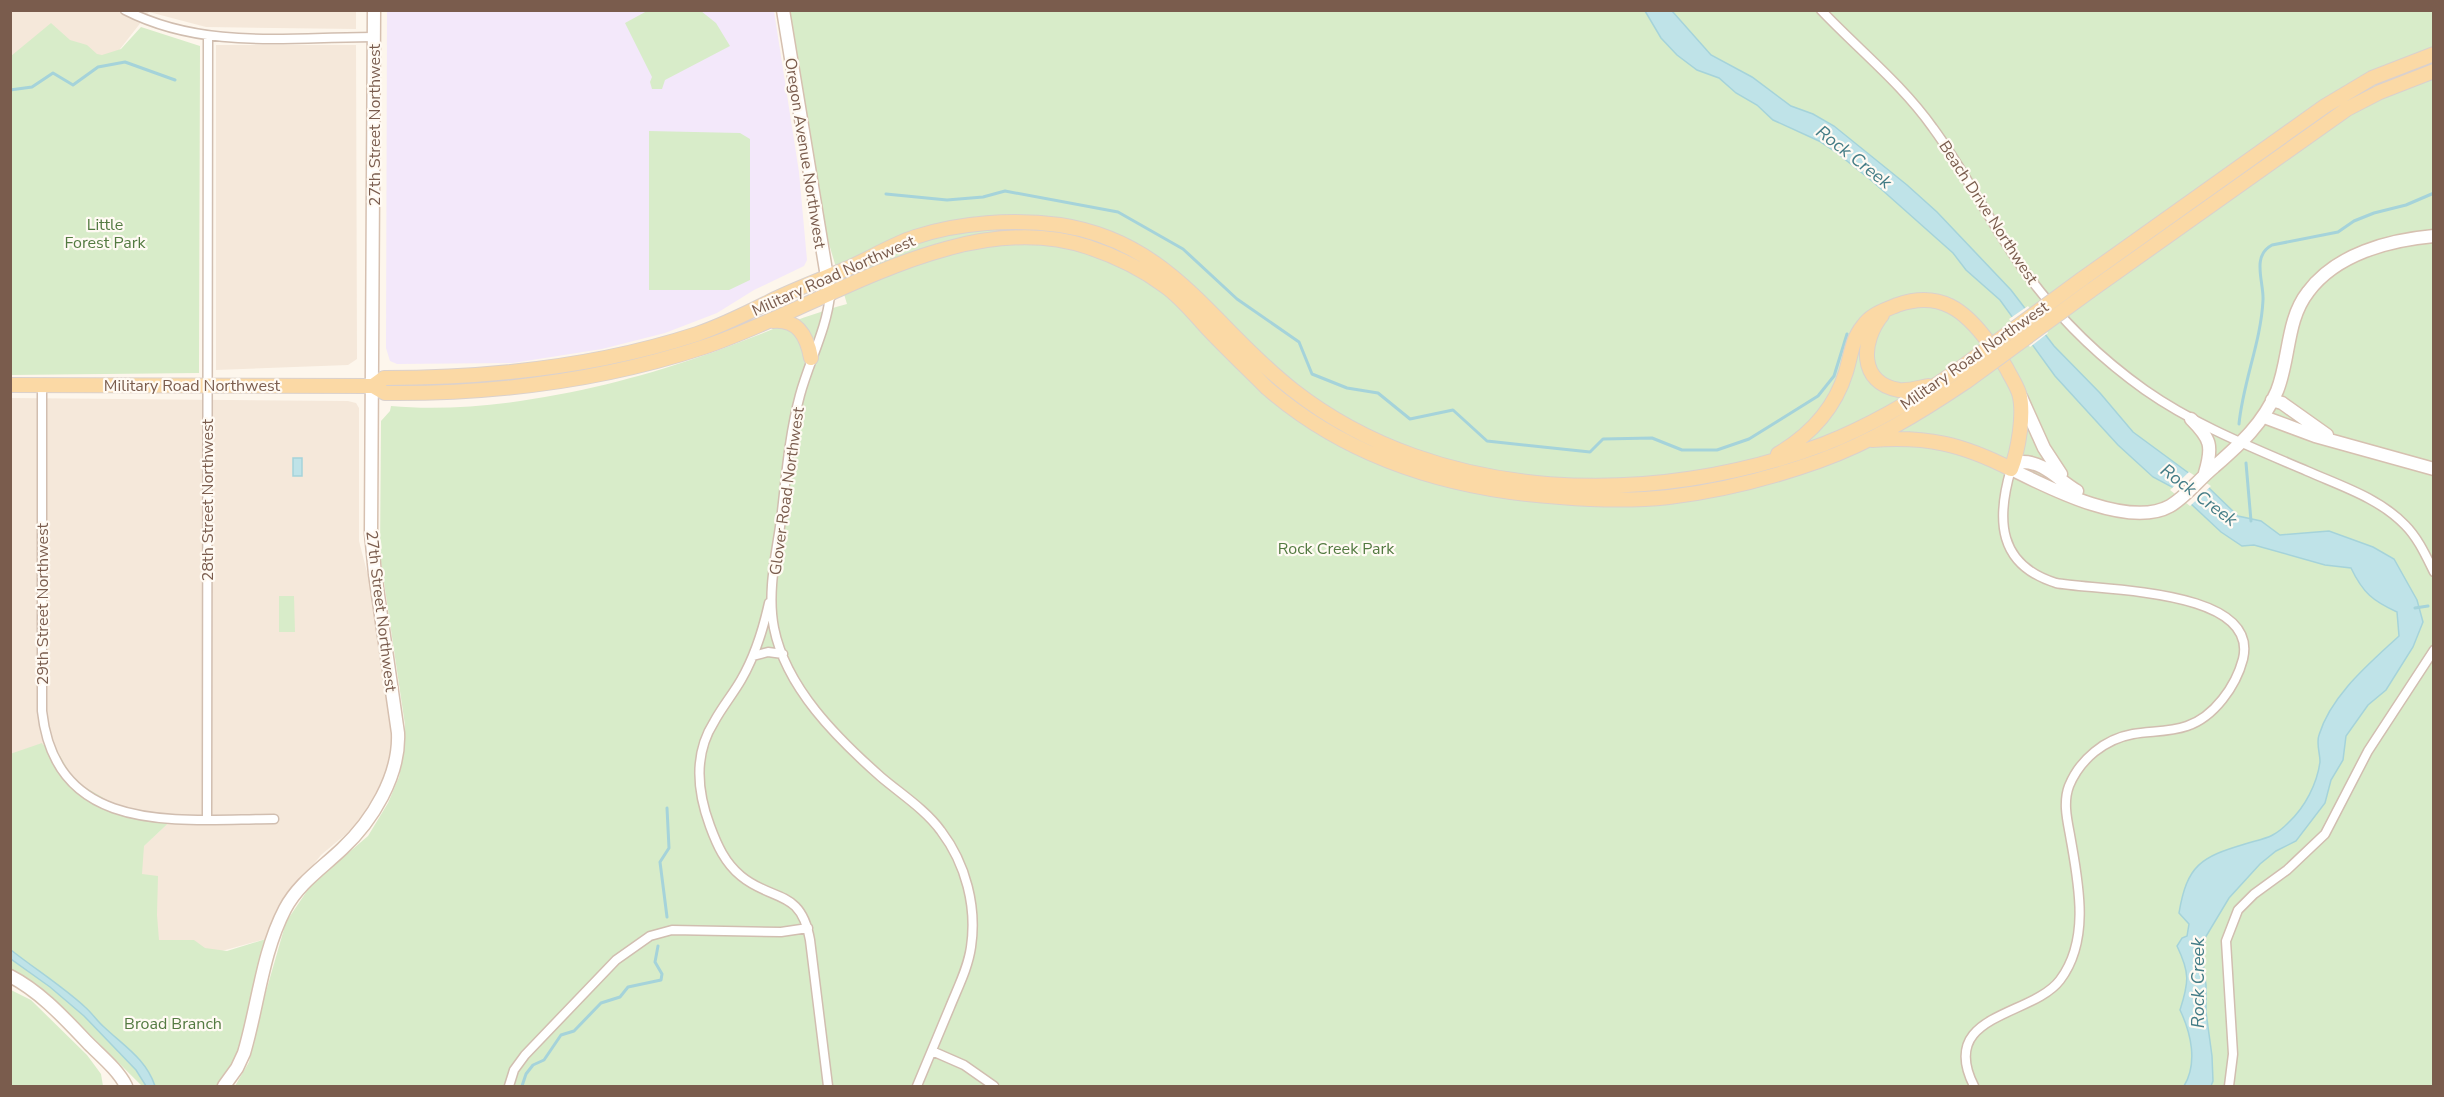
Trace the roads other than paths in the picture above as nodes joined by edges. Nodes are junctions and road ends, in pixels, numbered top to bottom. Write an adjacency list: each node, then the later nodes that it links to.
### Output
1 (125, 10): 5 (street)
2 (374, 10): 6 (street, 27th Street Northwest)
3 (783, 10): 10 (street, Oregon Avenue Northwest)
4 (1821, 10): 24 (street, Beach Drive Northwest)
5 (208, 37): 6 (street); 19 (street, 28th Street Northwest)
6 (374, 37): 20 (street, 27th Street Northwest)
7 (2433, 54): 15 (main road, Military Road Northwest, bridge)
8 (2433, 71): 15 (main road, Military Road Northwest, bridge)
9 (2433, 236): 22 (street)
10 (826, 277): 11 (street, Oregon Avenue Northwest); 20 (main road, Military Road Northwest); 28 (main road, Military Road Northwest)
11 (830, 295): 13 (main road, Military Road Northwest); 14 (street, Glover Road Northwest); 27 (main road, Military Road Northwest)
12 (1887, 309): 16 (main road); 21 (main road); 28 (main road)
13 (773, 321): 14 (main road); 20 (main road, Military Road Northwest)
14 (811, 358): 35 (street, Glover Road Northwest)
15 (1963, 375): 16 (main road, Military Road Northwest); 27 (main road, Military Road Northwest)
16 (1937, 384): 28 (main road, Military Road Northwest)
17 (10, 385): 18 (main road, Military Road Northwest)
18 (42, 385): 19 (main road, Military Road Northwest); 39 (street, 29th Street Northwest)
19 (208, 385): 20 (main road, Military Road Northwest); 39 (street, 28th Street Northwest)
20 (373, 386): 47 (street, 27th Street Northwest)
21 (2019, 393): 30 (main road); 32 (street)
22 (2272, 400): 23 (street); 25 (street)
23 (2264, 417): 25 (street); 26 (street)
24 (2191, 419): 26 (street, Beach Drive Northwest); 31 (street)
25 (2338, 442): 29 (street)
26 (2242, 443): 31 (street); 34 (street, Beach Drive Northwest)
27 (1851, 447): 30 (main road)
28 (1764, 463)
29 (2433, 469)
30 (2010, 470): 32 (street); 33 (street); 52 (street)
31 (2205, 474): 33 (street)
32 (2077, 491): 33 (street)
33 (2093, 503)
34 (2433, 572)
35 (772, 592): 37 (street, Glover Road Northwest); 38 (street)
36 (2433, 650): 53 (street)
37 (783, 654): 38 (street); 43 (street, Glover Road Northwest)
38 (753, 656): 41 (street)
39 (207, 819): 40 (street, 29th Street Northwest)
40 (274, 819)
41 (808, 927): 48 (street); 49 (street)
42 (10, 976): 44 (street)
43 (932, 1051): 50 (street, Glover Road Northwest); 51 (street)
44 (110, 1065): 45 (street); 46 (street)
45 (115, 1086)
46 (126, 1086)
47 (224, 1086)
48 (509, 1086)
49 (828, 1086)
50 (917, 1086)
51 (994, 1086)
52 (1974, 1086)
53 (2229, 1086)

